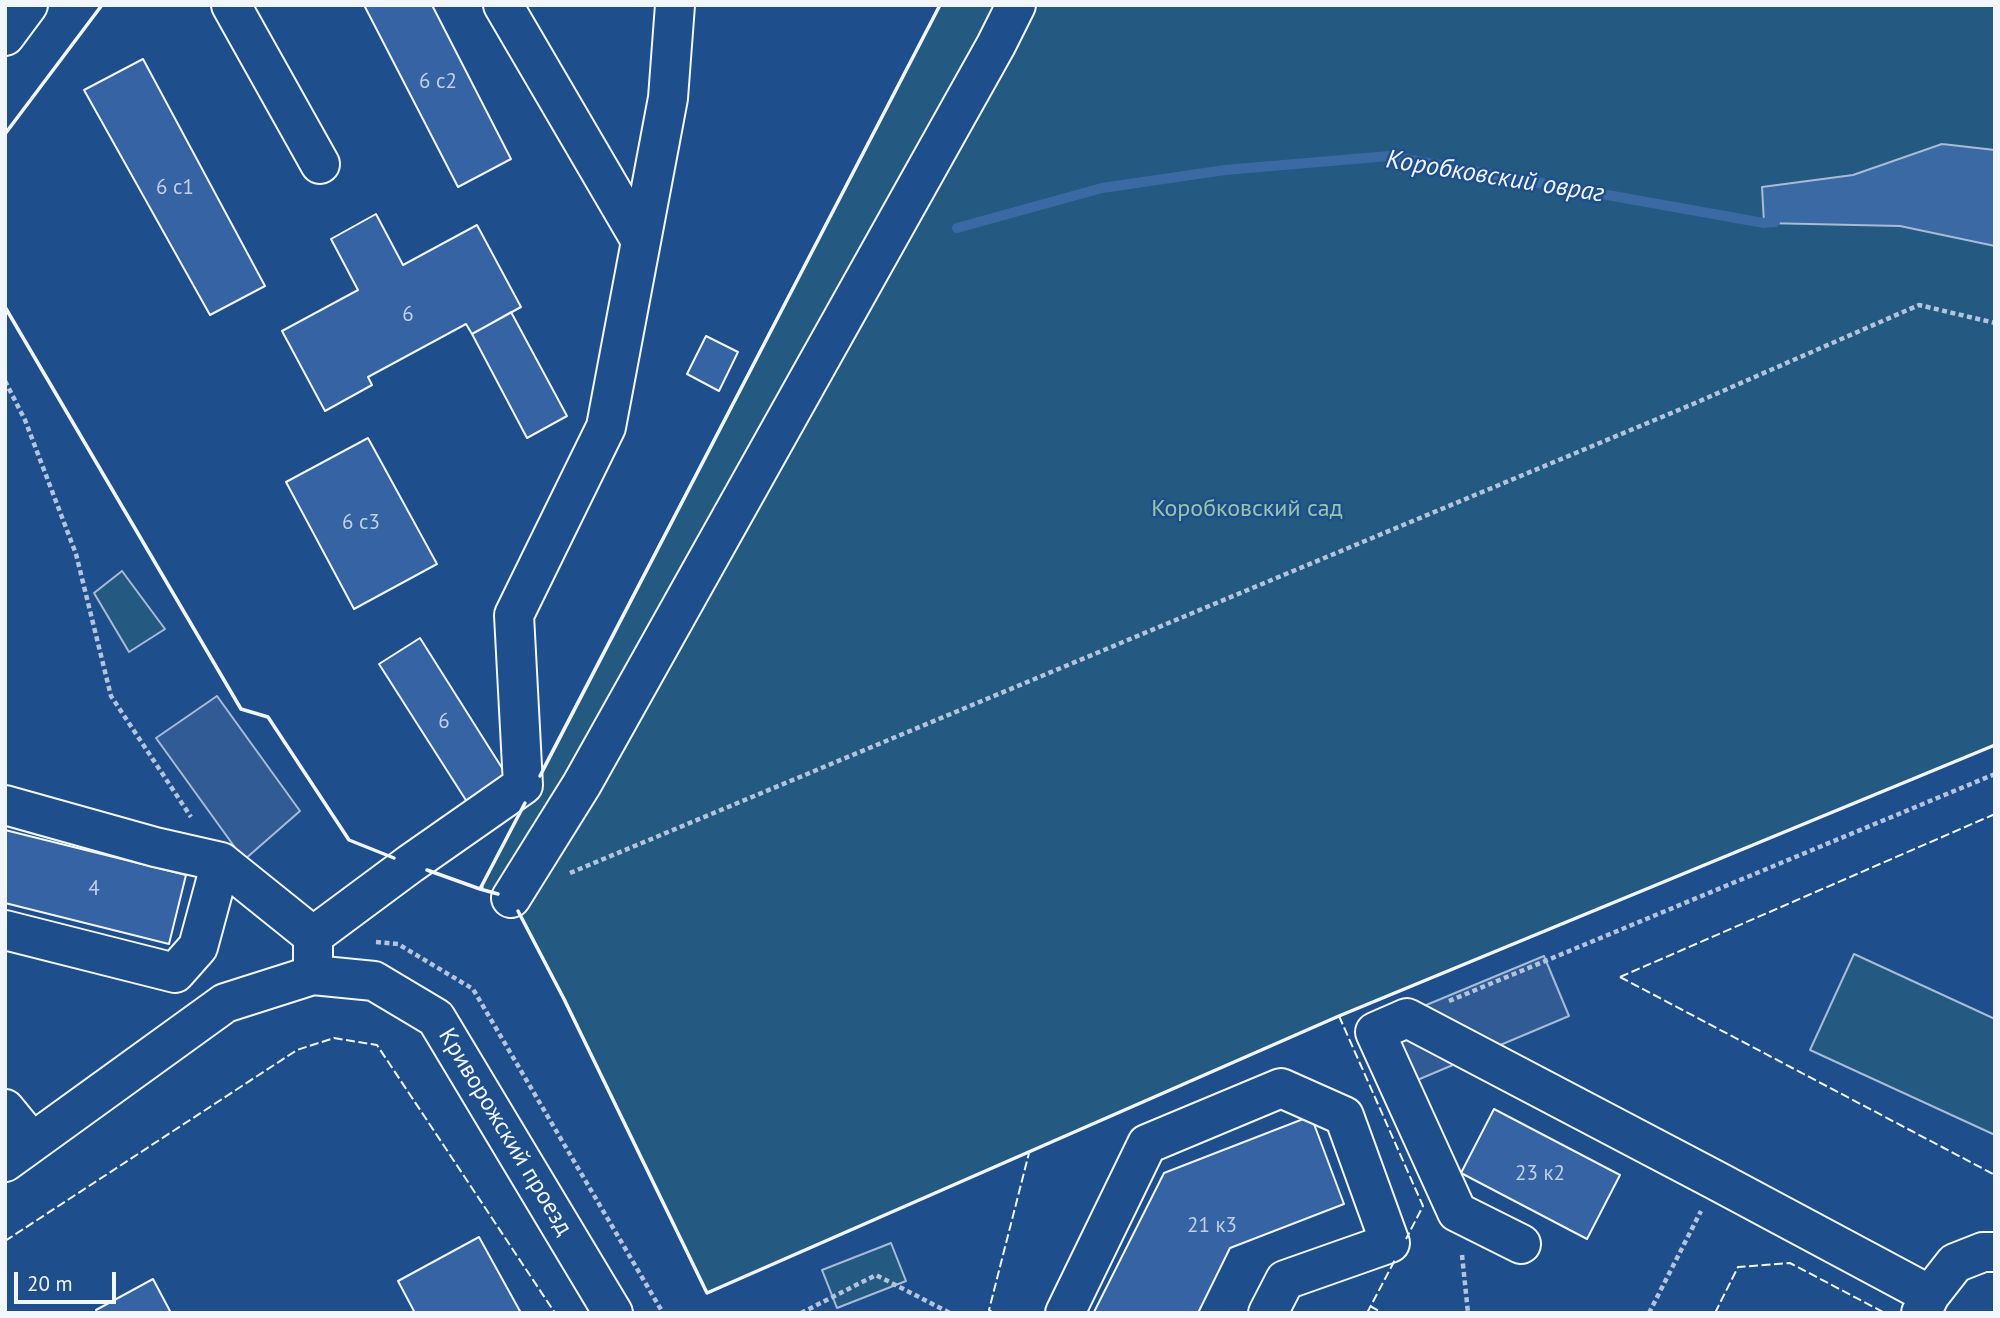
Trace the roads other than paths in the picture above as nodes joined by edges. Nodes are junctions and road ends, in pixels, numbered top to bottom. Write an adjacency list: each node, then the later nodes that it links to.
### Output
1 (28, 5): 6 (street)
2 (231, 5): 7 (street)
3 (503, 5): 8 (street)
4 (675, 5): 8 (street)
5 (1016, 5): 11 (street)
6 (5, 36)
7 (320, 164)
8 (641, 241): 13 (street)
9 (5, 805): 10 (street)
10 (221, 862): 12 (street); 13 (street)
11 (511, 898)
12 (5, 930)
13 (313, 936): 14 (street)
14 (313, 975): 16 (street, Криворожский проезд); 20 (street, Криворожский проезд)
15 (5, 1109): 16 (street)
16 (19, 1152)
17 (1521, 1244): 19 (street)
18 (1995, 1252): 19 (street)
19 (1925, 1304)
20 (613, 1313)
21 (1065, 1313): 22 (street)
22 (1268, 1313)

